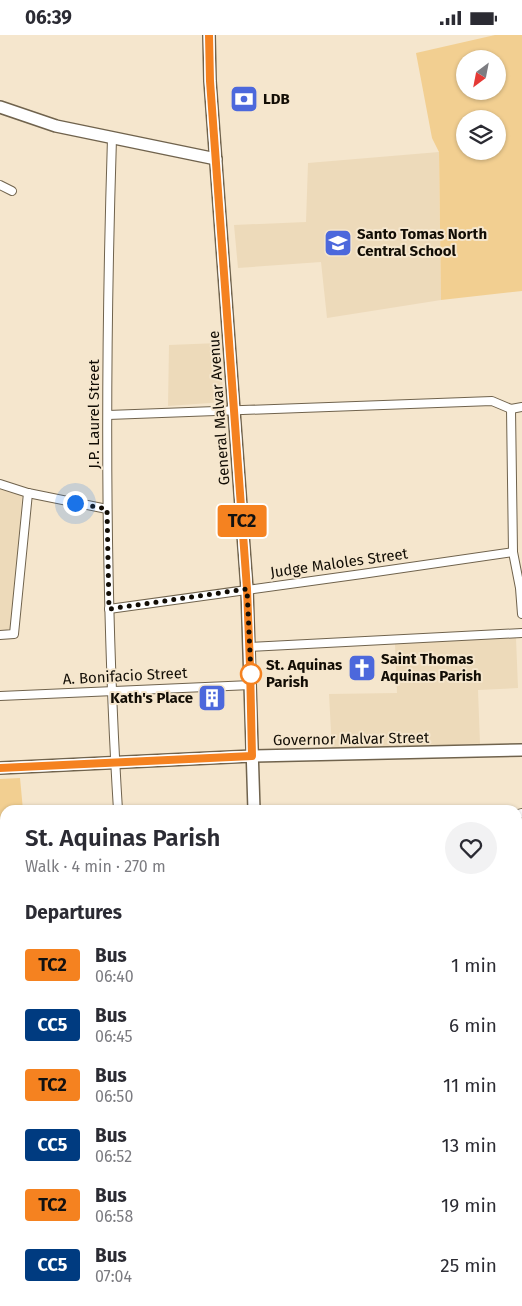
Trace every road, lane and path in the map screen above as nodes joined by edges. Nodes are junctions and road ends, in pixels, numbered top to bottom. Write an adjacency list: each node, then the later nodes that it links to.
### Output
1 (209, 35): 4 (main road, General Malvar Avenue)
2 (0, 107): 3 (main road)
3 (112, 138): 4 (main road); 10 (street, J.P. Laurel Street)
4 (216, 159): 9 (main road, General Malvar Avenue)
5 (0, 185): 6 (street)
6 (12, 191)
7 (522, 407): 8 (street)
8 (511, 409): 9 (street); 14 (street)
9 (235, 411): 10 (street); 15 (main road, General Malvar Avenue)
10 (108, 415): 13 (street, J.P. Laurel Street)
11 (0, 484): 12 (street)
12 (28, 493): 13 (street); 19 (street)
13 (107, 509): 16 (street, J.P. Laurel Street)
14 (513, 552): 15 (street, Judge Maloles Street); 17 (street)
15 (247, 589): 16 (street, Judge Maloles Street); 20 (main road, General Malvar Avenue)
16 (109, 609): 22 (street, J.P. Laurel Street)
17 (522, 615)
18 (522, 633): 20 (street)
19 (0, 635)
20 (250, 647): 21 (main road, General Malvar Avenue)
21 (251, 685): 22 (street, A. Bonifacio Street); 25 (main road, General Malvar Avenue)
22 (111, 691): 23 (street, A. Bonifacio Street); 26 (street, J.P. Laurel Street)
23 (0, 695)
24 (522, 750): 25 (main road, Governor Malvar Street)
25 (252, 756): 26 (main road, Governor Malvar Street); 29 (main road, General Malvar Avenue)
26 (115, 762): 27 (main road, Governor Malvar Street); 28 (street, J.P. Laurel Street)
27 (0, 768)
28 (118, 805)
29 (254, 805)

